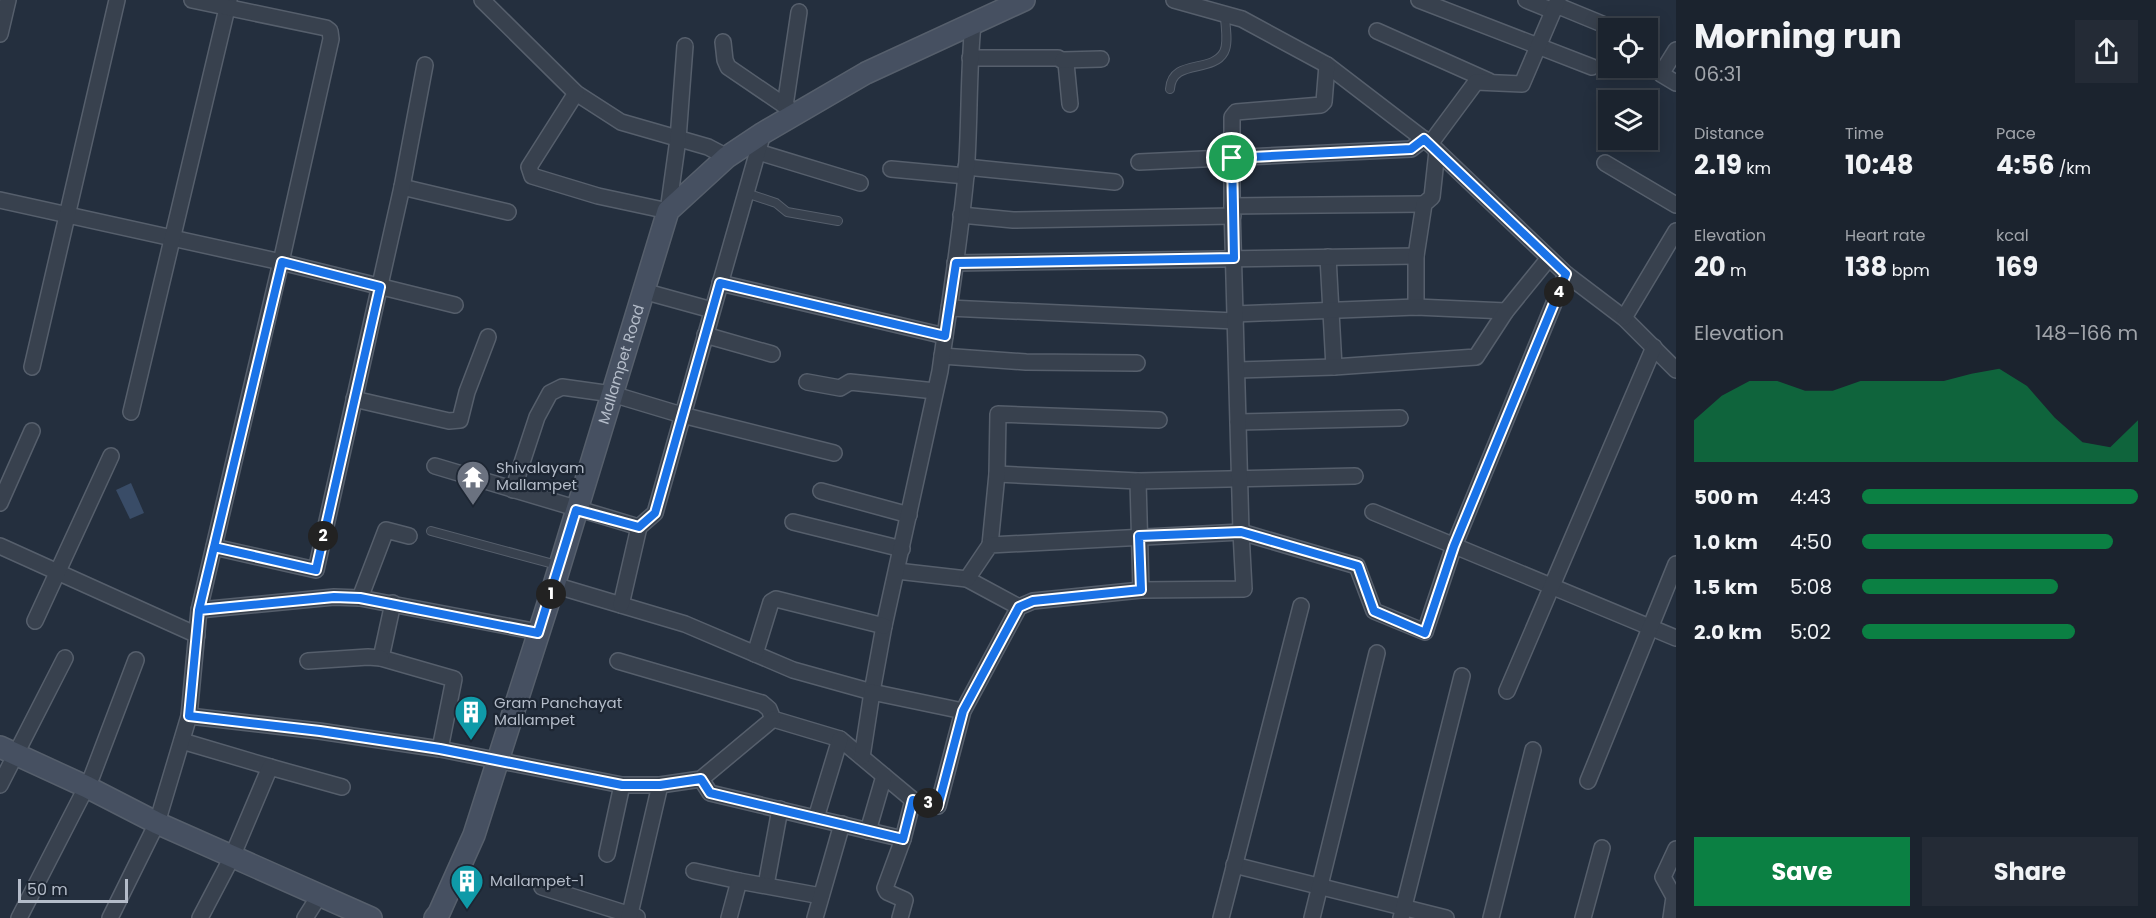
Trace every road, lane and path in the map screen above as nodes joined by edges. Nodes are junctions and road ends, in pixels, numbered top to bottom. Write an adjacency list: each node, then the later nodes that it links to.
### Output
1 (8, 0): 16 (street)
2 (117, 0): 52 (street)
3 (192, 0): 9 (street)
4 (482, 0): 30 (street)
5 (1024, 0): 14 (main road)
6 (1174, 0): 12 (street)
7 (1419, 0): 19 (street)
8 (1526, 0): 10 (street)
9 (228, 4): 56 (street); 61 (street)
10 (1556, 5): 13 (street); 19 (street)
11 (799, 12): 32 (street)
12 (1225, 15): 25 (street); 29 (lane)
13 (1598, 22)
14 (973, 24): 21 (street); 32 (main road)
15 (1377, 31): 27 (street)
16 (0, 34)
17 (723, 42): 32 (street)
18 (685, 46): 33 (street)
19 (1539, 47): 26 (street); 27 (street)
20 (1676, 50): 28 (street)
21 (970, 58): 23 (street); 41 (street)
22 (1101, 59): 23 (street)
23 (1064, 60): 31 (street)
24 (425, 65): 44 (street)
25 (1327, 65): 35 (street); 37 (street)
26 (1592, 67)
27 (1491, 83): 35 (street)
28 (1676, 83)
29 (1170, 89)
30 (576, 93): 33 (street); 49 (street)
31 (1070, 104)
32 (791, 110): 34 (main road)
33 (678, 139): 36 (street); 49 (street)
34 (760, 143): 36 (main road); 43 (street); 45 (street)
35 (1430, 145): 37 (street); 47 (street); 60 (street)
36 (728, 157): 49 (main road)
37 (1232, 158): 38 (street); 50 (street)
38 (1139, 162)
39 (1605, 163): 48 (street)
40 (891, 169): 41 (street)
41 (966, 171): 42 (street); 53 (street)
42 (1115, 182)
43 (860, 183)
44 (402, 186): 51 (street); 65 (street)
45 (746, 193): 54 (lane); 64 (street)
46 (0, 200): 52 (street)
47 (1424, 204): 50 (street); 57 (street)
48 (1676, 205)
49 (668, 211): 66 (main road, Mallampet Road)
50 (1233, 211): 53 (street); 59 (street)
51 (508, 212)
52 (68, 215): 56 (street); 82 (street)
53 (961, 215): 62 (street)
54 (838, 221)
55 (1676, 231): 74 (street)
56 (172, 238): 61 (street); 90 (street)
57 (1416, 256): 58 (street); 68 (street)
58 (1328, 257): 59 (street); 71 (street)
59 (1234, 258): 62 (street); 73 (street)
60 (1549, 258): 63 (street); 72 (street)
61 (282, 262): 65 (street); 118 (street)
62 (956, 263): 69 (street)
63 (1566, 274): 74 (street); 117 (street)
64 (720, 283): 70 (street); 76 (street)
65 (380, 287): 67 (street); 89 (street)
66 (643, 291): 70 (street); 88 (main road, Mallampet Road)
67 (455, 305)
68 (1416, 307): 71 (street); 72 (street)
69 (949, 308): 73 (street); 76 (street)
70 (712, 310): 75 (street)
71 (1331, 311): 73 (street); 83 (street)
72 (1506, 311): 83 (street)
73 (1235, 317): 84 (street)
74 (1624, 318): 78 (street)
75 (705, 334): 79 (street); 91 (street)
76 (945, 336): 80 (street)
77 (488, 337): 89 (street)
78 (1654, 347): 85 (street); 125 (street)
79 (772, 354)
80 (942, 356): 81 (street); 87 (street)
81 (1137, 363)
82 (32, 367)
83 (1334, 367): 84 (street)
84 (1237, 370): 94 (street)
85 (1676, 370)
86 (807, 382): 87 (street)
87 (935, 391): 108 (street)
88 (612, 394): 91 (street); 103 (street); 106 (main road, Mallampet Road)
89 (354, 399): 118 (street)
90 (131, 412)
91 (682, 415): 96 (street); 110 (street)
92 (1400, 418): 94 (street)
93 (1159, 420): 99 (street)
94 (1238, 422): 101 (street)
95 (32, 431): 105 (street)
96 (834, 453)
97 (111, 456): 122 (street)
98 (435, 466): 103 (street)
99 (997, 474): 102 (street); 115 (street)
100 (1355, 476): 101 (street)
101 (1239, 479): 102 (street); 112 (street)
102 (1138, 481): 114 (street)
103 (513, 490): 106 (street)
104 (821, 490): 108 (street)
105 (0, 503)
106 (576, 510): 110 (street); 123 (main road, Mallampet Road)
107 (1373, 512): 117 (street)
108 (909, 515): 119 (street)
109 (793, 522): 119 (street)
110 (639, 527): 129 (street)
111 (431, 531): 123 (lane)
112 (1241, 532): 114 (street); 117 (street); 126 (street)
113 (409, 536): 127 (street)
114 (1139, 536): 115 (street); 126 (street)
115 (990, 544): 124 (street)
116 (0, 546): 122 (street)
117 (1454, 546): 125 (street)
118 (214, 547): 132 (street)
119 (902, 549): 121 (street)
120 (1676, 564): 135 (street)
121 (897, 571): 124 (street); 134 (street)
122 (57, 572): 133 (street); 137 (street)
123 (557, 575): 129 (street); 136 (main road, Mallampet Road)
124 (967, 579): 131 (street)
125 (1552, 586): 135 (street); 147 (street)
126 (1141, 590): 131 (street)
127 (360, 598): 128 (street); 132 (street)
128 (393, 603): 136 (street); 142 (street)
129 (621, 605): 140 (street)
130 (1302, 606): 179 (street)
131 (1019, 607): 149 (street)
132 (199, 610): 137 (street)
133 (35, 621)
134 (884, 626): 140 (street); 148 (street)
135 (1650, 627): 138 (street); 162 (street)
136 (538, 633): 158 (main road, Mallampet Road)
137 (197, 635): 150 (street)
138 (1676, 638)
139 (1377, 653): 184 (street)
140 (755, 654): 148 (street)
141 (65, 658): 155 (street)
142 (381, 658): 144 (street); 154 (street)
143 (136, 660): 166 (street)
144 (308, 661)
145 (618, 661): 151 (street)
146 (1462, 675): 187 (street)
147 (1507, 691)
148 (872, 692): 149 (street); 157 (street)
149 (963, 711): 168 (street)
150 (189, 716): 153 (street); 154 (street)
151 (773, 719): 152 (street); 161 (street)
152 (840, 740): 157 (street); 170 (street)
153 (182, 741): 159 (street); 171 (street)
154 (440, 749): 158 (street)
155 (8, 750): 163 (street); 166 (main road)
156 (1533, 750): 201 (street)
157 (862, 757): 160 (street)
158 (496, 759): 164 (street); 188 (main road, Mallampet Road)
159 (270, 767): 167 (street); 178 (street)
160 (884, 776): 168 (street); 173 (street)
161 (701, 779): 165 (street); 169 (street)
162 (1588, 781)
163 (0, 785)
164 (622, 785): 165 (street); 177 (street)
165 (660, 785): 189 (street)
166 (87, 787): 171 (main road); 190 (street)
167 (342, 787)
168 (913, 800): 174 (street)
169 (780, 809): 170 (street); 182 (street)
170 (816, 818): 172 (street)
171 (158, 823): 178 (main road); 191 (street)
172 (842, 825): 173 (street); 186 (street)
173 (868, 831): 174 (street)
174 (903, 839): 197 (street)
175 (1602, 848): 202 (street)
176 (1676, 849): 203 (street)
177 (607, 854)
178 (232, 857): 185 (main road); 192 (street)
179 (1234, 865): 184 (street); 198 (street)
180 (694, 871): 181 (street)
181 (739, 881): 182 (street); 195 (street)
182 (766, 885): 186 (street)
183 (542, 887): 189 (street)
184 (1320, 887): 187 (street); 199 (street)
185 (319, 896): 193 (street); 194 (main road)
186 (821, 896): 196 (street)
187 (1403, 913): 200 (street)
188 (438, 916)
189 (633, 917)
190 (19, 918)
191 (110, 918)
192 (200, 918)
193 (305, 918)
194 (371, 918)
195 (729, 918)
196 (815, 918)
197 (900, 918)
198 (1221, 918)
199 (1312, 918)
200 (1446, 918)
201 (1491, 918)
202 (1583, 918)
203 (1671, 918)

